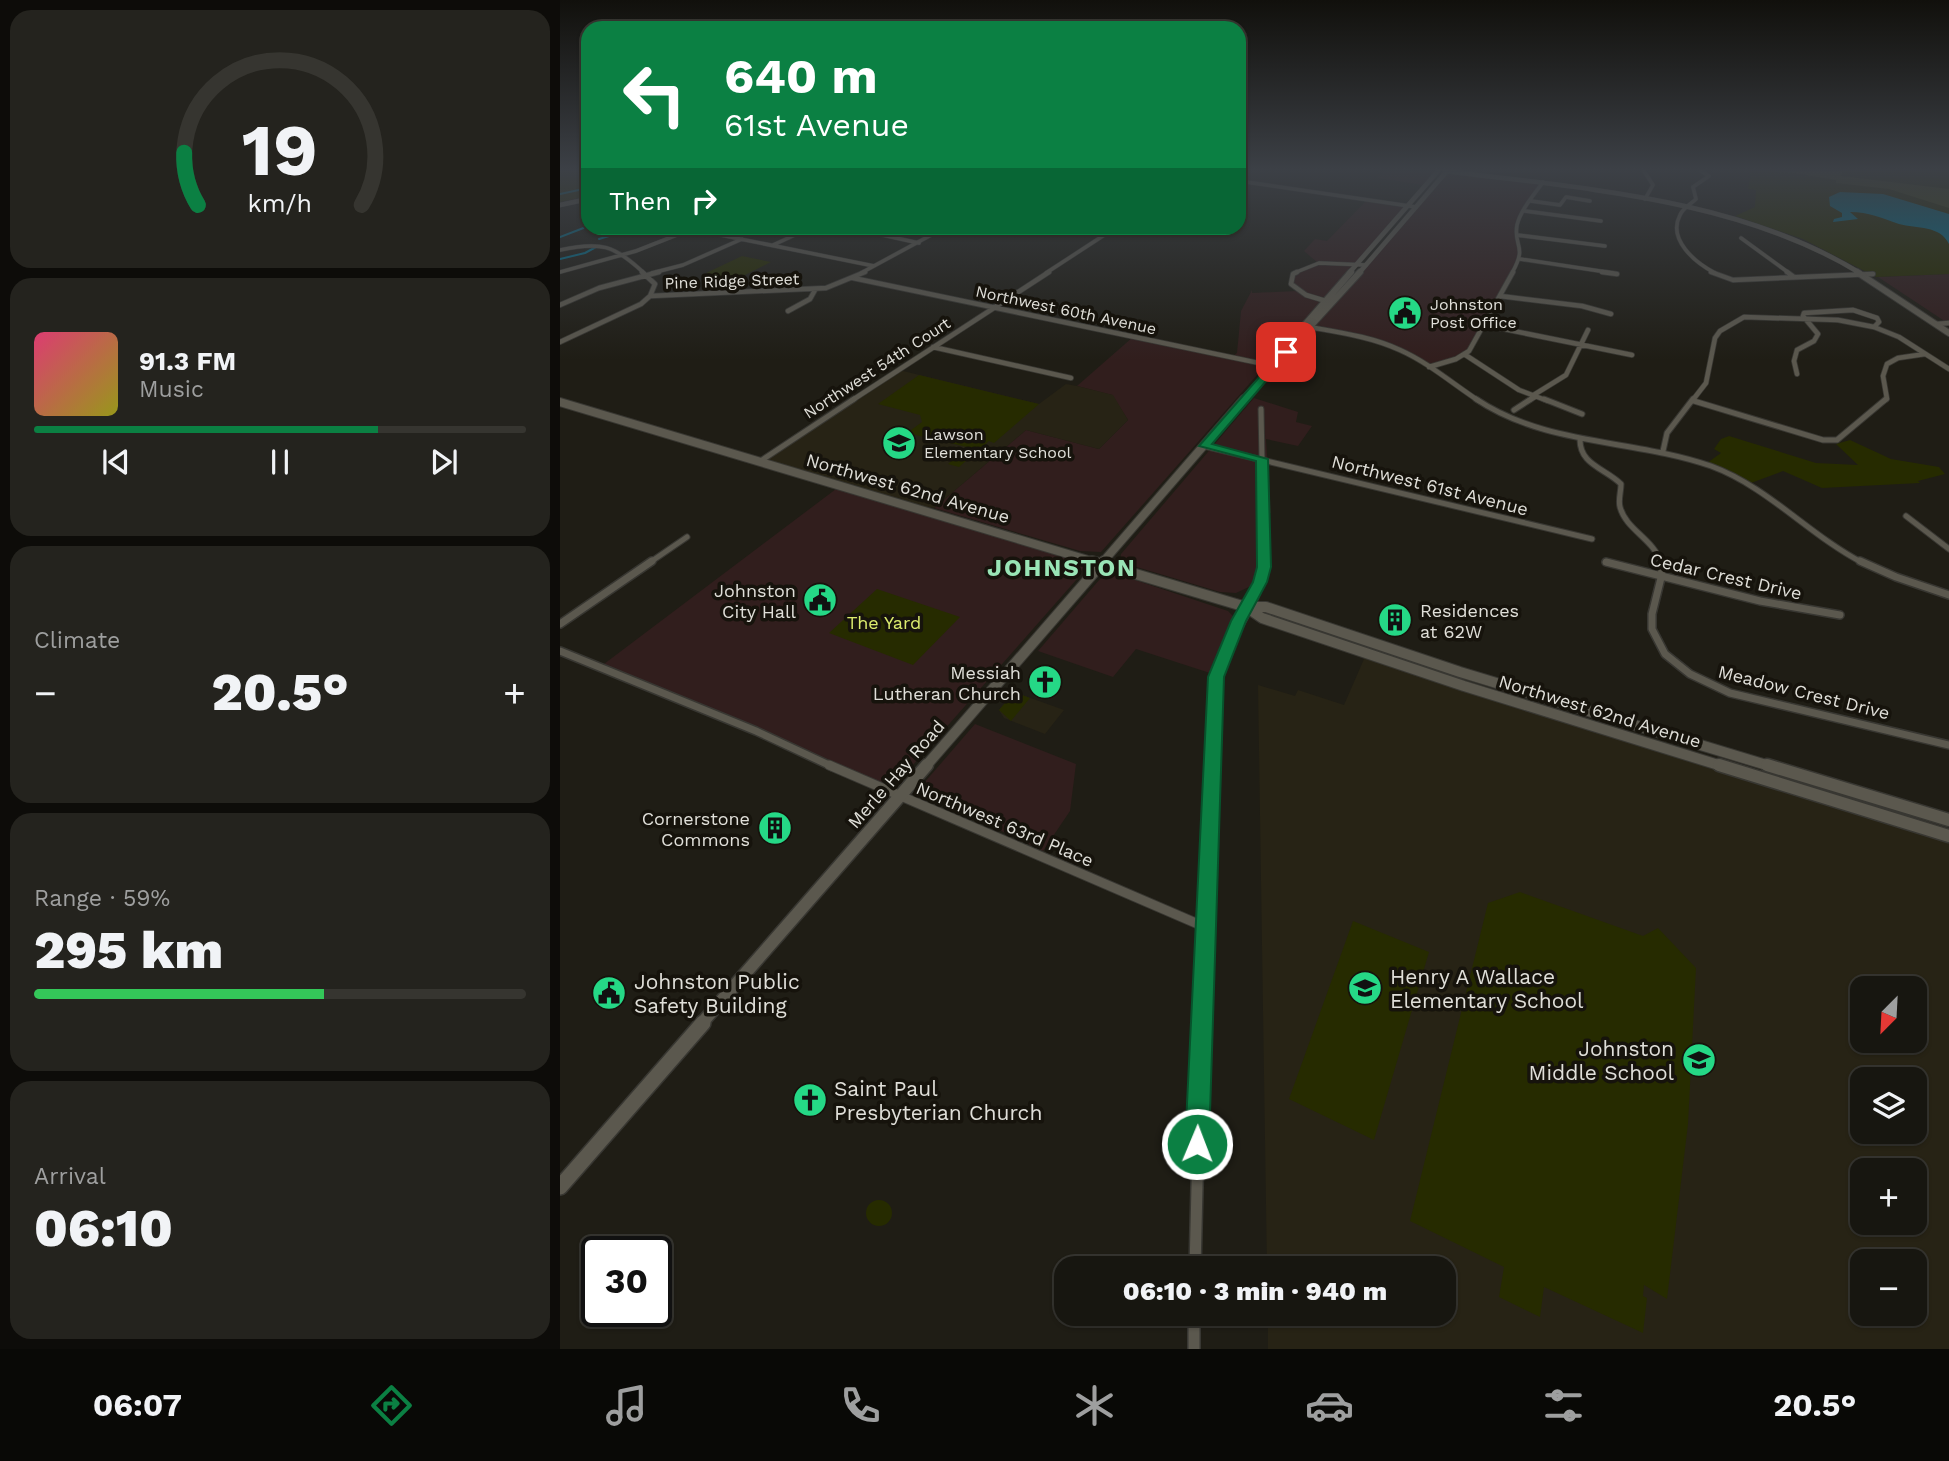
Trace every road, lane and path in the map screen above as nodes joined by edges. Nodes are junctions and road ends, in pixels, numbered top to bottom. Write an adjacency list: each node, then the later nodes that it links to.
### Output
1 (1382, 234): 22 (street, Merle Hay Road)
2 (1393, 234): 23 (street, Merle Hay Road)
3 (1677, 234): 31 (street)
4 (1779, 234): 29 (street)
5 (1791, 234): 27 (street)
6 (677, 235): 20 (street)
7 (719, 235): 13 (street)
8 (794, 235): 17 (street)
9 (883, 235): 16 (street)
10 (932, 235): 16 (street)
11 (1104, 235): 38 (street, Northwest 54th Court)
12 (1517, 235): 18 (street); 21 (street)
13 (723, 236): 15 (street)
14 (1741, 238): 31 (street)
15 (742, 239): 17 (street); 28 (street)
16 (919, 243): 24 (street)
17 (772, 245): 24 (street)
18 (1605, 246)
19 (560, 250): 20 (street)
20 (623, 256): 25 (street); 28 (street)
21 (1520, 259): 26 (street); 34 (street)
22 (1356, 264): 23 (street); 35 (street, Merle Hay Road); 35 (street)
23 (1366, 265): 36 (street, Merle Hay Road)
24 (874, 266): 30 (street)
25 (560, 272)
26 (1617, 274)
27 (1872, 274): 29 (street); 43 (street)
28 (646, 275): 33 (street); 37 (street)
29 (1862, 275): 31 (street); 42 (street)
30 (853, 278): 32 (street); 38 (street, Northwest 60th Avenue)
31 (1794, 278)
32 (815, 289): 33 (street, Pine Ridge Street); 39 (street)
33 (650, 296): 50 (street)
34 (1500, 296): 40 (street); 44 (street)
35 (1325, 301): 36 (street); 45 (street, Merle Hay Road)
36 (1334, 302): 47 (street, Merle Hay Road)
37 (560, 305)
38 (993, 308): 52 (street, Northwest 54th Court); 57 (street, Northwest 60th Avenue)
39 (788, 311)
40 (1611, 314)
41 (1809, 321): 46 (street); 46 (street); 60 (street); 63 (street)
42 (1936, 324): 43 (street); 49 (street)
43 (1948, 324)
44 (1484, 325): 51 (street); 54 (street)
45 (1304, 326): 47 (street); 53 (street, Merle Hay Road)
46 (1874, 327): 55 (street)
47 (1311, 328): 53 (street, Merle Hay Road); 58 (street)
48 (1588, 330): 51 (street)
49 (1949, 333)
50 (560, 342)
51 (1581, 343): 56 (street); 62 (street)
52 (933, 347): 61 (street); 72 (street, Northwest 54th Court)
53 (1286, 352): 57 (street, Merle Hay Road)
54 (1464, 354): 58 (street); 62 (street)
55 (1926, 354): 59 (street); 63 (street)
56 (1632, 355)
57 (1273, 366): 69 (street, Merle Hay Road)
58 (1429, 367): 68 (street)
59 (1949, 369)
60 (1797, 374)
61 (1071, 378)
62 (1534, 396): 66 (street); 67 (street)
63 (1693, 401): 70 (street)
64 (560, 402): 72 (street, Northwest 62nd Avenue)
65 (1261, 409): 71 (street)
66 (1514, 410)
67 (1582, 414)
68 (1580, 438): 70 (street); 79 (street)
69 (1205, 446): 71 (street, Northwest 61st Avenue); 77 (street, Merle Hay Road)
70 (1663, 451): 80 (street)
71 (1262, 459): 75 (street, Northwest 61st Avenue); 81 (street)
72 (759, 462): 77 (street, Northwest 62nd Avenue)
73 (1906, 516): 76 (street)
74 (687, 537): 83 (street)
75 (1592, 539)
76 (1949, 549)
77 (1103, 562): 81 (street, Northwest 62nd Avenue); 86 (street, Merle Hay Road)
78 (1606, 562): 79 (street, Cedar Crest Drive)
79 (1662, 576): 82 (street, Cedar Crest Drive); 85 (street, Meadow Crest Drive)
80 (1949, 595)
81 (1246, 607): 87 (street, Northwest 62nd Avenue); 88 (street, Northwest 62nd Avenue); 89 (street)
82 (1840, 615)
83 (560, 624)
84 (560, 651): 86 (street, Northwest 63rd Place)
85 (1949, 745)
86 (900, 796): 89 (street, Northwest 63rd Place); 90 (street, Merle Hay Road)
87 (1949, 820)
88 (1949, 835)
89 (1205, 928): 91 (street)
90 (560, 1187)
91 (1195, 1256)
92 (1194, 1326): 93 (street)
93 (1194, 1349)

